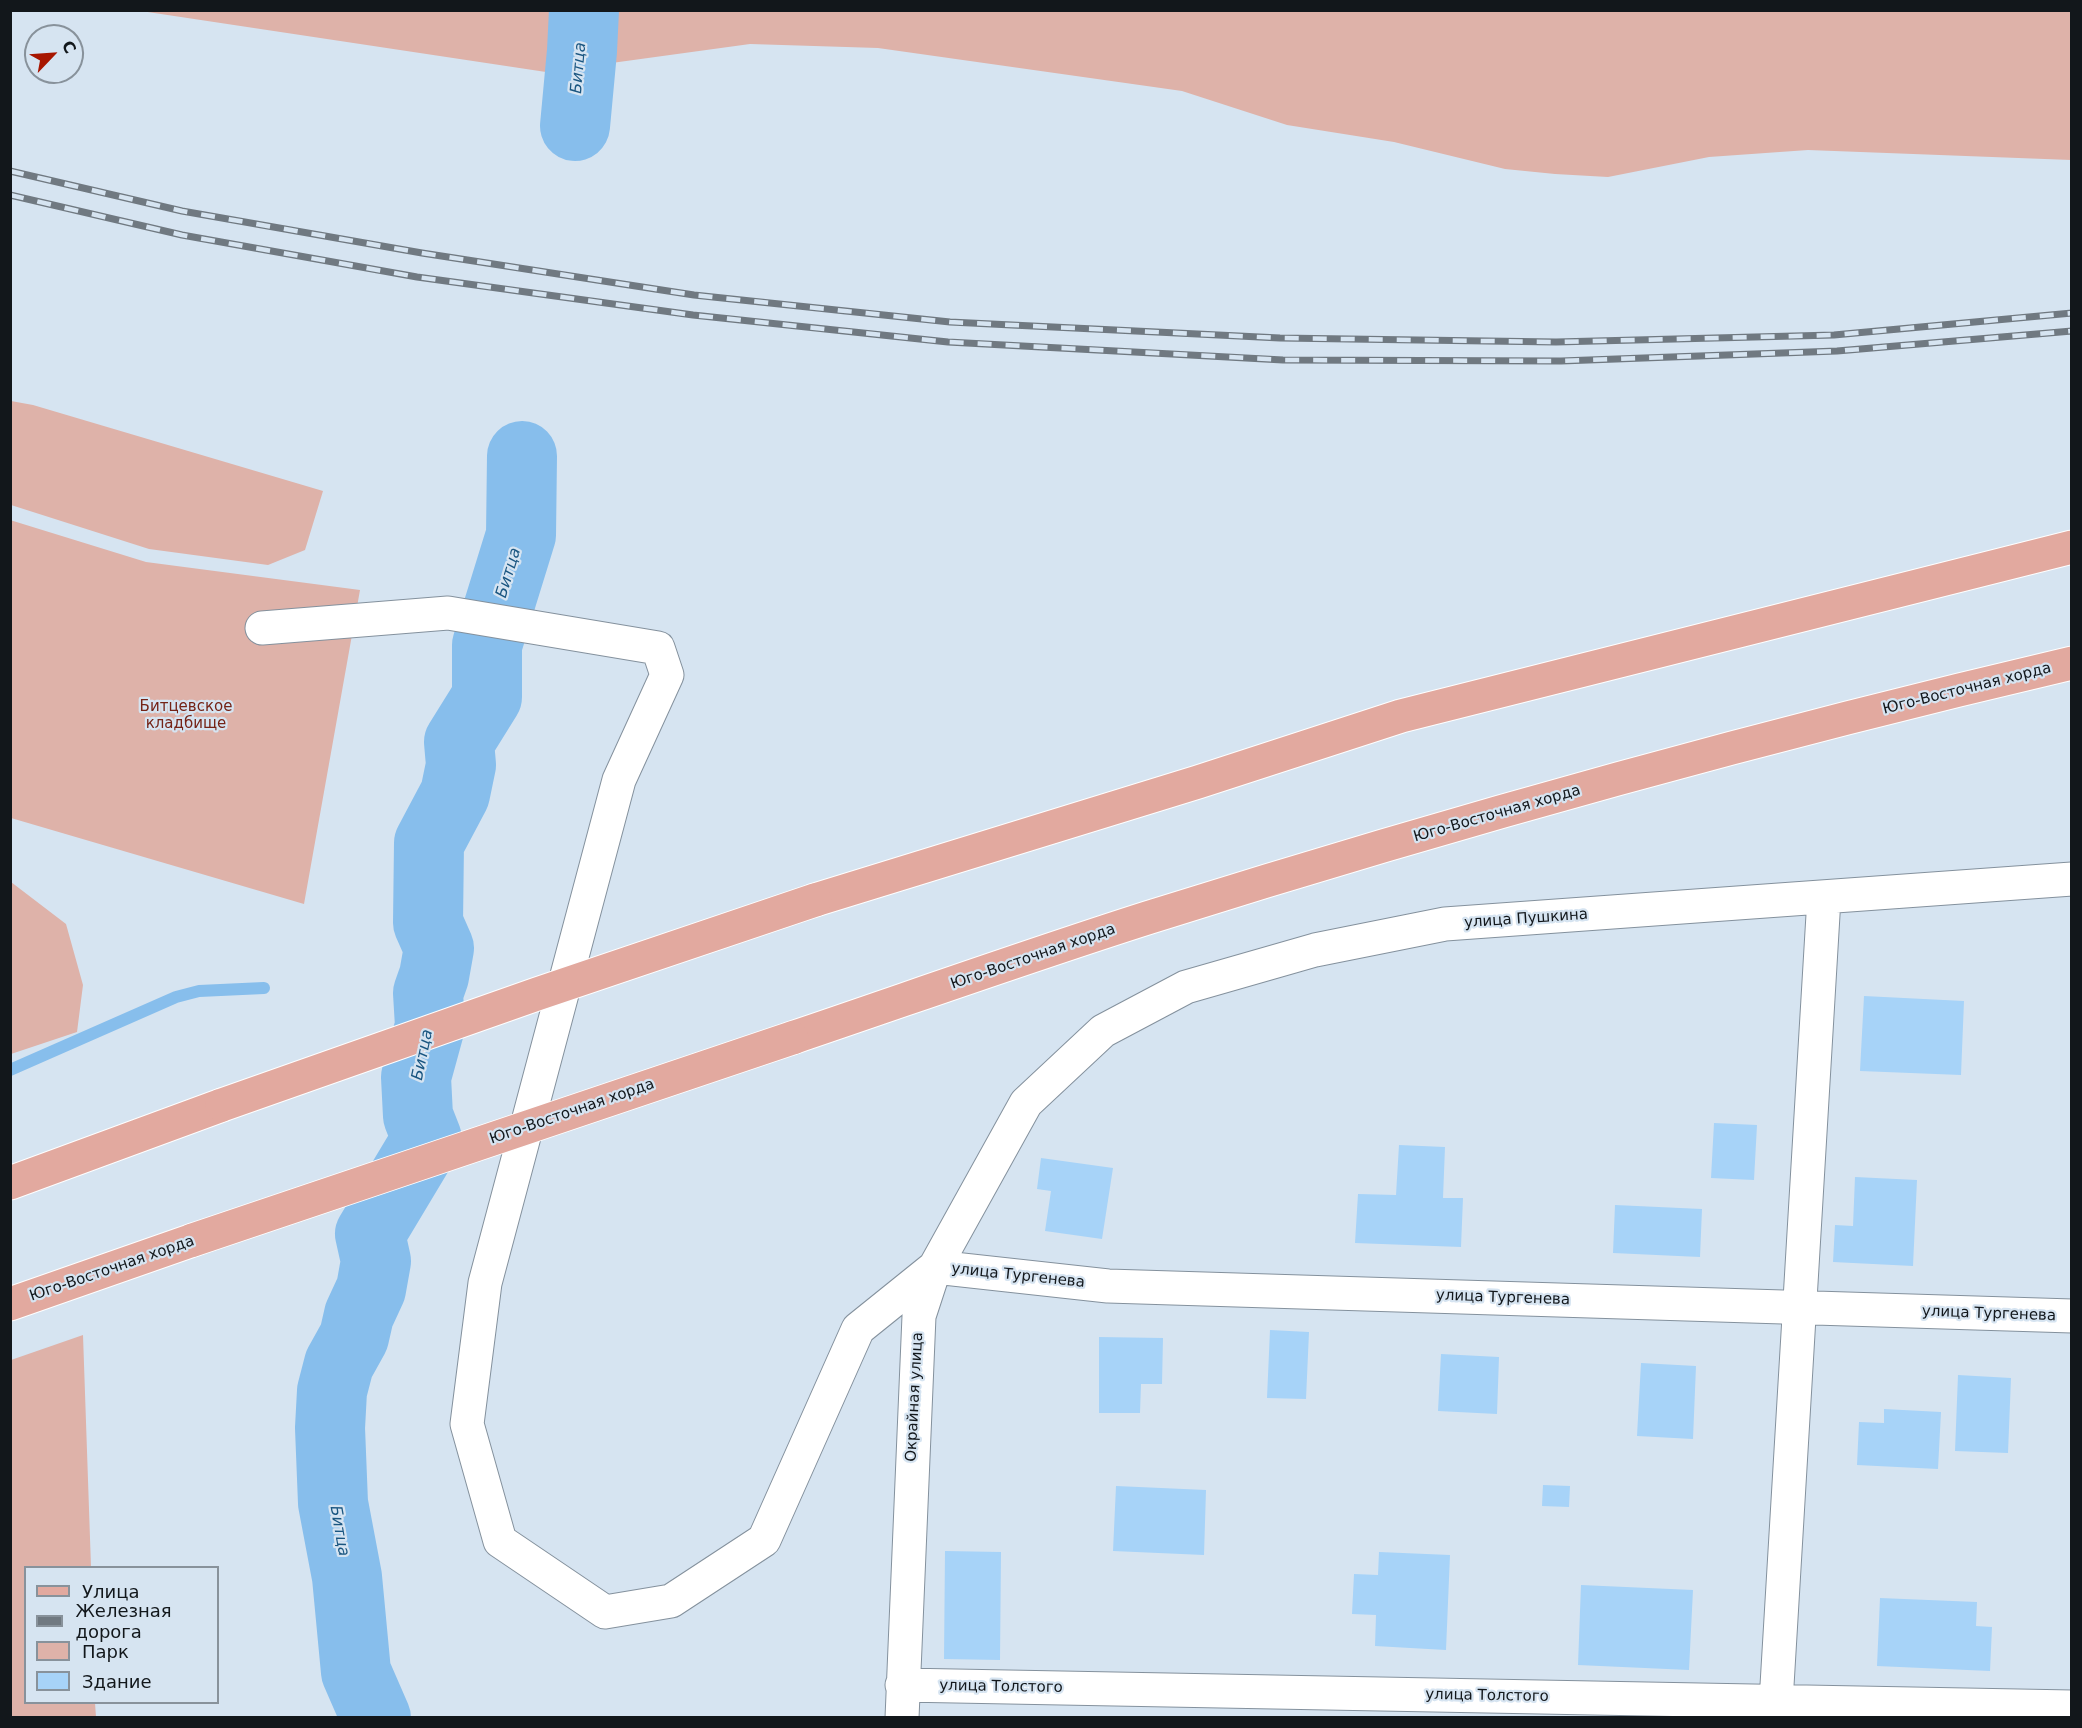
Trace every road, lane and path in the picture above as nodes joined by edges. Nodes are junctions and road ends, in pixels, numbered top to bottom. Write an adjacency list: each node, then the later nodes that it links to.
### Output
1 (2072, 547): 7 (main road, bridge)
2 (262, 628): 8 (street)
3 (2072, 663): 9 (main road, Юго-Восточная хорда, bridge)
4 (2072, 879): 5 (street, улица Пушкина)
5 (1824, 898): 6 (street, улица Пушкина); 10 (street)
6 (1026, 1103): 8 (street, Окрайная улица)
7 (10, 1184)
8 (935, 1267): 10 (street, улица Тургенева); 12 (street, Окрайная улица)
9 (10, 1304)
10 (1800, 1308): 11 (street, улица Тургенева); 13 (street)
11 (2072, 1316)
12 (902, 1685): 13 (street, улица Толстого); 15 (street, Окрайная улица)
13 (1776, 1702): 14 (street, улица Толстого)
14 (2072, 1707)
15 (902, 1718)

